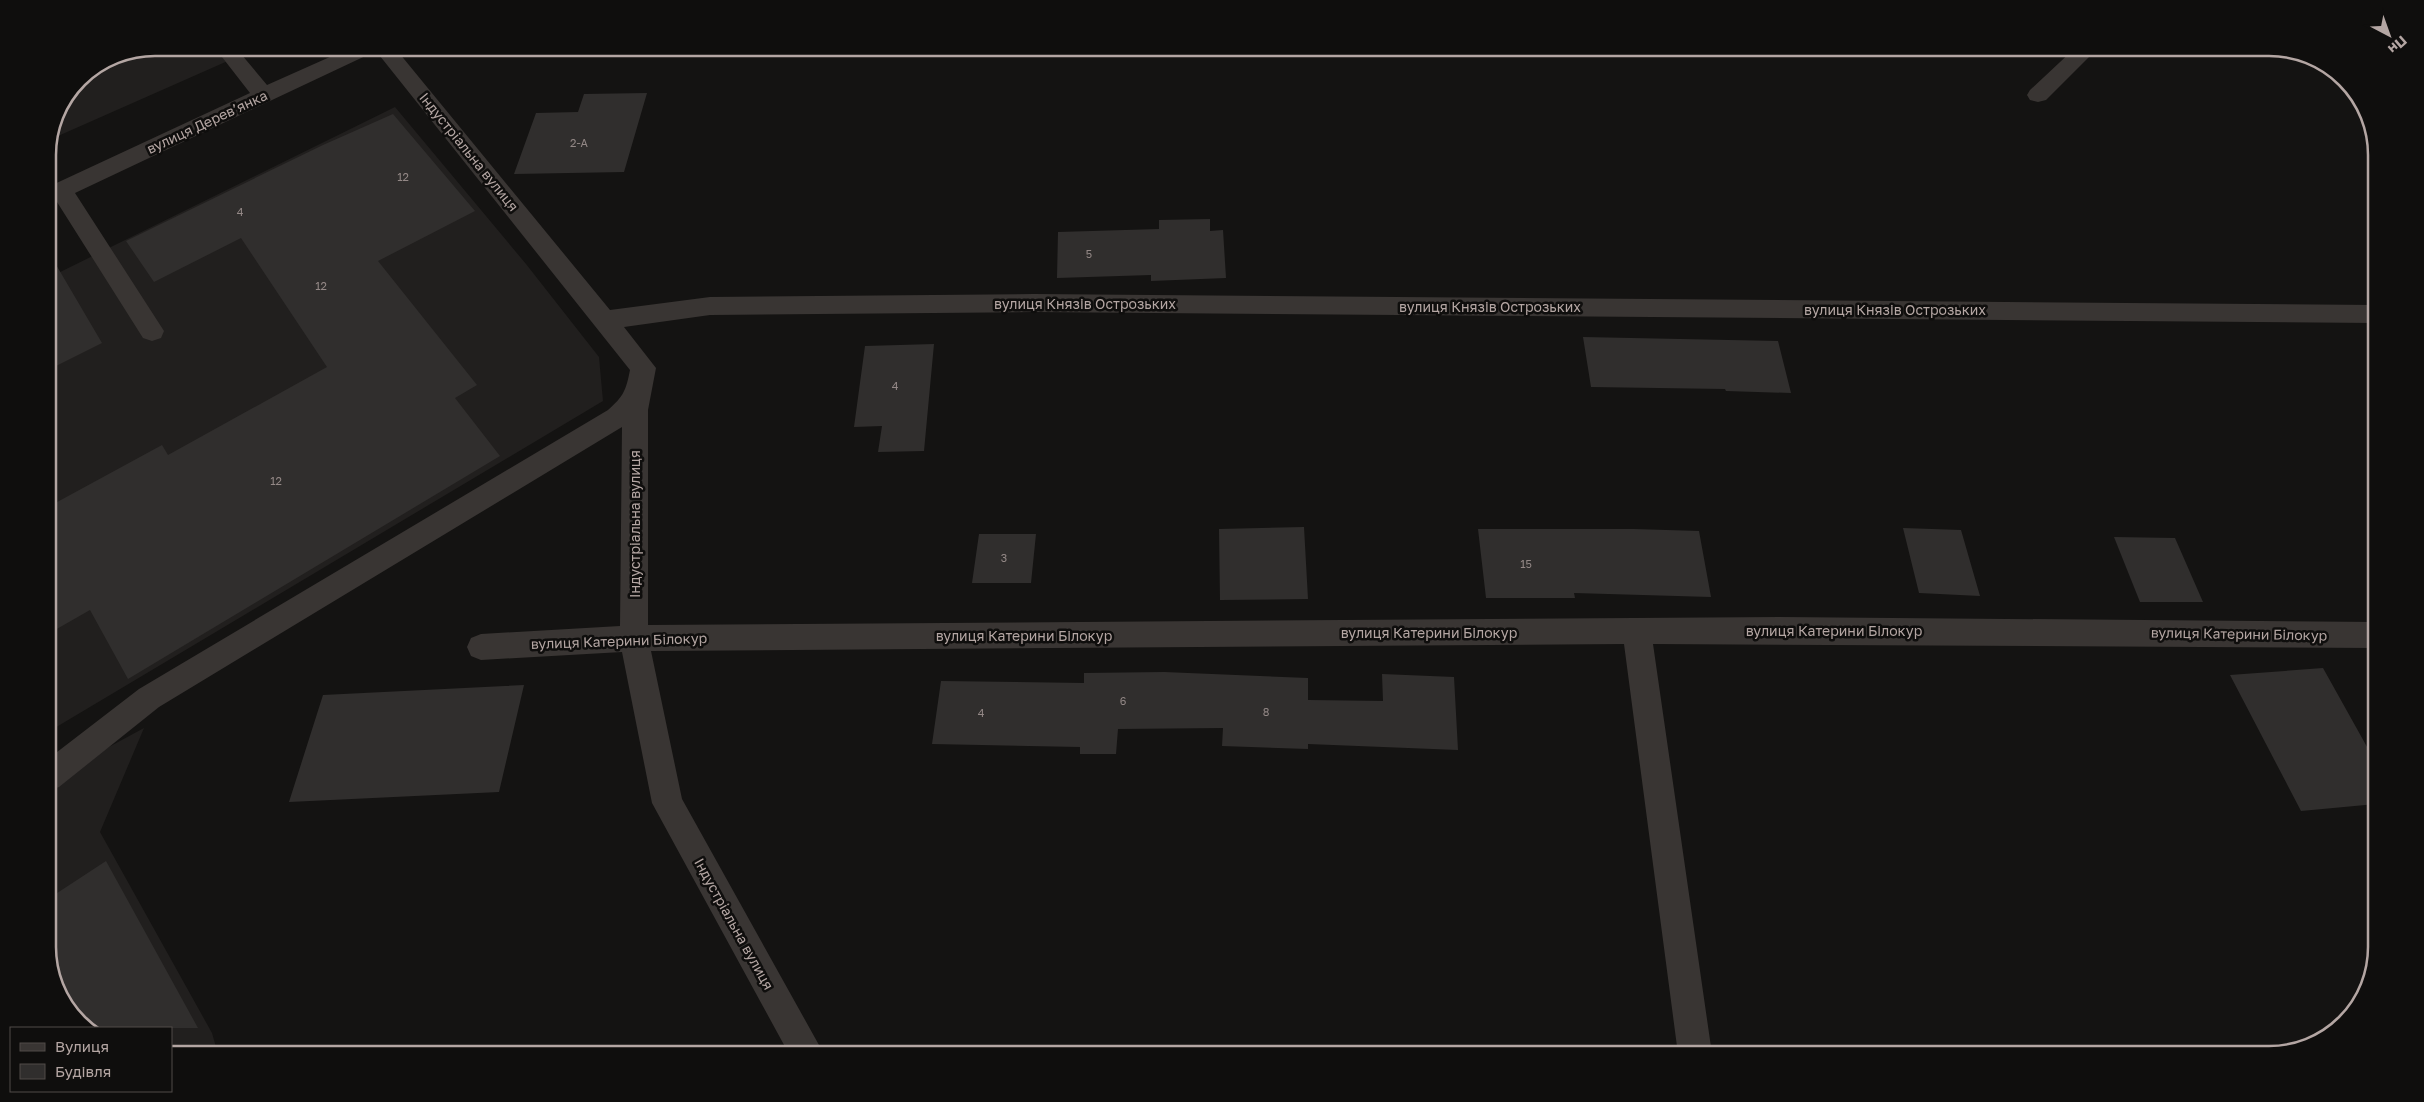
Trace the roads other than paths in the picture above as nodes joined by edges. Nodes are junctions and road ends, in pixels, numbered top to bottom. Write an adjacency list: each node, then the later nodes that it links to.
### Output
1 (232, 56): 6 (street)
2 (350, 56): 6 (street, вулиця Деревʼянка)
3 (390, 56): 10 (street, Індустріальна вулиця)
4 (2079, 56): 5 (street)
5 (2038, 95)
6 (264, 96): 7 (street, вулиця Деревʼянка)
7 (56, 192)
8 (56, 196): 11 (street)
9 (2368, 314): 10 (street, вулиця Князів Острозьких)
10 (605, 320): 12 (street, Індустріальна вулиця)
11 (152, 331)
12 (638, 394): 15 (street, Індустріальна вулиця); 17 (street)
13 (1637, 631): 14 (street, вулиця Катерини Білокур); 15 (street, вулиця Катерини Білокур); 19 (street)
14 (2368, 635)
15 (634, 639): 16 (street, вулиця Катерини Білокур); 18 (street, Індустріальна вулиця)
16 (481, 647)
17 (56, 771)
18 (803, 1046)
19 (1694, 1046)

